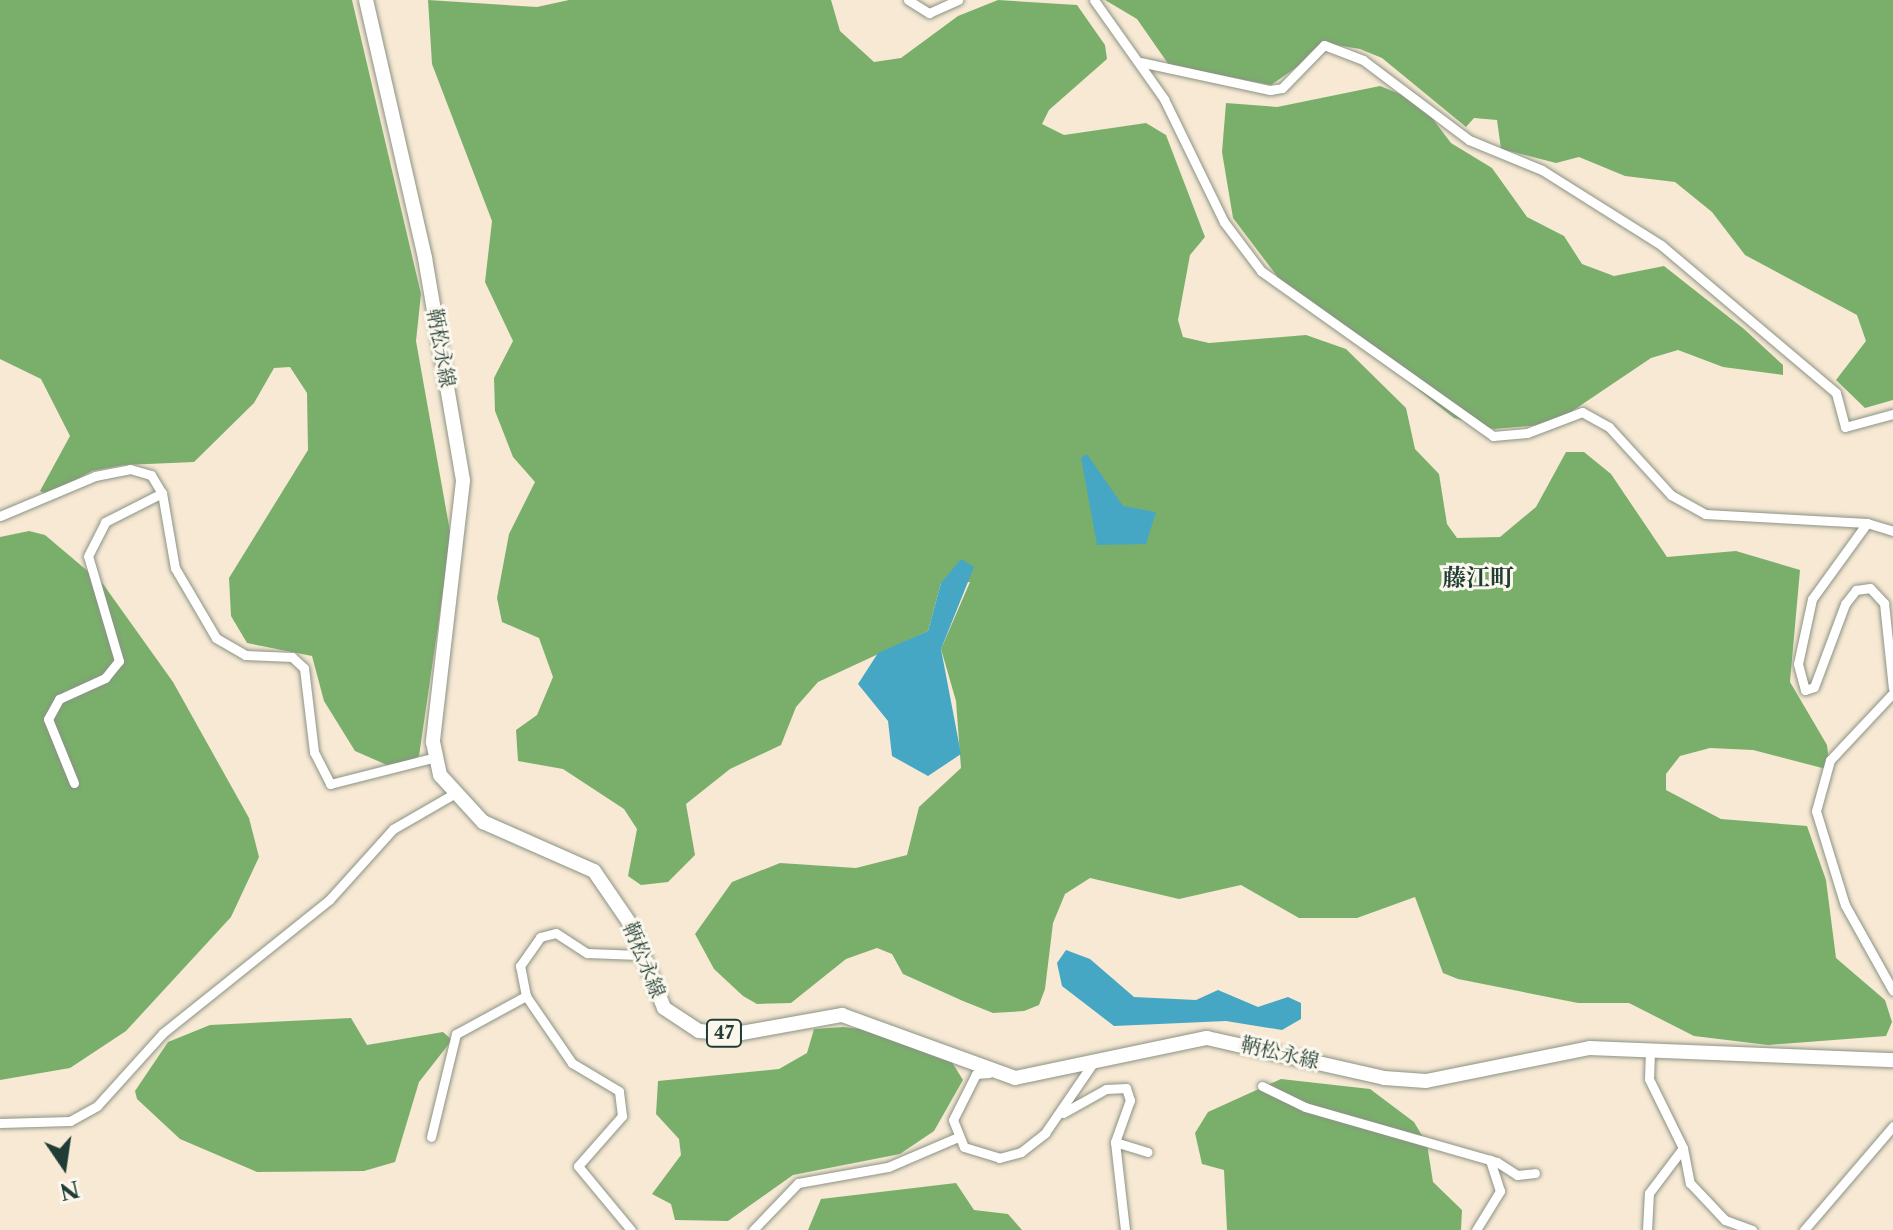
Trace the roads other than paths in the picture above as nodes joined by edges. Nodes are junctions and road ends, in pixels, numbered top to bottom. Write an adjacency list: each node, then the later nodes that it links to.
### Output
1 (366, 0): 12 (main road, 鞆松永線 / 47)
2 (908, 0): 3 (street)
3 (958, 0)
4 (1094, 0): 5 (street)
5 (1140, 62): 6 (street); 9 (street)
6 (1893, 414)
7 (162, 493): 8 (street); 12 (street); 13 (street)
8 (0, 516)
9 (1867, 523): 10 (street); 11 (street)
10 (1893, 531)
11 (1893, 691): 16 (street)
12 (436, 757): 14 (main road, 鞆松永線 / 47)
13 (74, 783)
14 (452, 795): 15 (main road, 鞆松永線 / 47); 24 (street)
15 (639, 955): 17 (street); 21 (main road, 鞆松永線 / 47)
16 (1893, 991)
17 (526, 996): 26 (street); 33 (street)
18 (1650, 1051): 19 (main road, 鞆松永線 / 47); 20 (main road, 鞆松永線 / 47); 29 (street)
19 (1893, 1060)
20 (1093, 1063): 21 (main road, 鞆松永線 / 47); 23 (street)
21 (989, 1073): 27 (street)
22 (1262, 1086): 31 (street)
23 (1060, 1114): 27 (street); 28 (street)
24 (0, 1123)
25 (1893, 1126): 39 (street)
26 (431, 1137)
27 (956, 1138): 34 (street)
28 (1115, 1142): 30 (street); 35 (street)
29 (1683, 1148): 37 (street); 38 (street)
30 (1148, 1152)
31 (1490, 1160): 32 (street); 36 (street)
32 (1535, 1173)
33 (631, 1230)
34 (753, 1230)
35 (1125, 1230)
36 (1476, 1230)
37 (1647, 1230)
38 (1752, 1230)
39 (1804, 1230)

